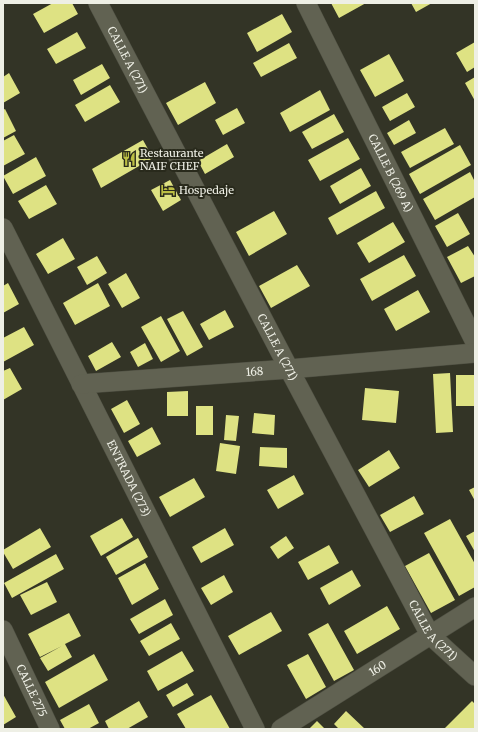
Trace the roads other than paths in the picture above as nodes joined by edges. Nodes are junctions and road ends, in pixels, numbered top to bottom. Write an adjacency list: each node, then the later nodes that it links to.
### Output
1 (98, 3): 6 (street, CALLE A (271))
2 (306, 3): 4 (street, CALLE B (269 A))
3 (3, 228): 7 (street, ENTRADA (273))
4 (475, 342)
5 (475, 353): 6 (street, 168)
6 (289, 369): 7 (street, 168); 10 (street, CALLE A (271))
7 (81, 384): 13 (street, ENTRADA (273))
8 (475, 607): 10 (street, 160)
9 (3, 630): 12 (street, CALLE 275)
10 (430, 635): 11 (street, CALLE A (271)); 14 (street, 160)
11 (475, 676)
12 (50, 729)
13 (255, 729)
14 (281, 729)

